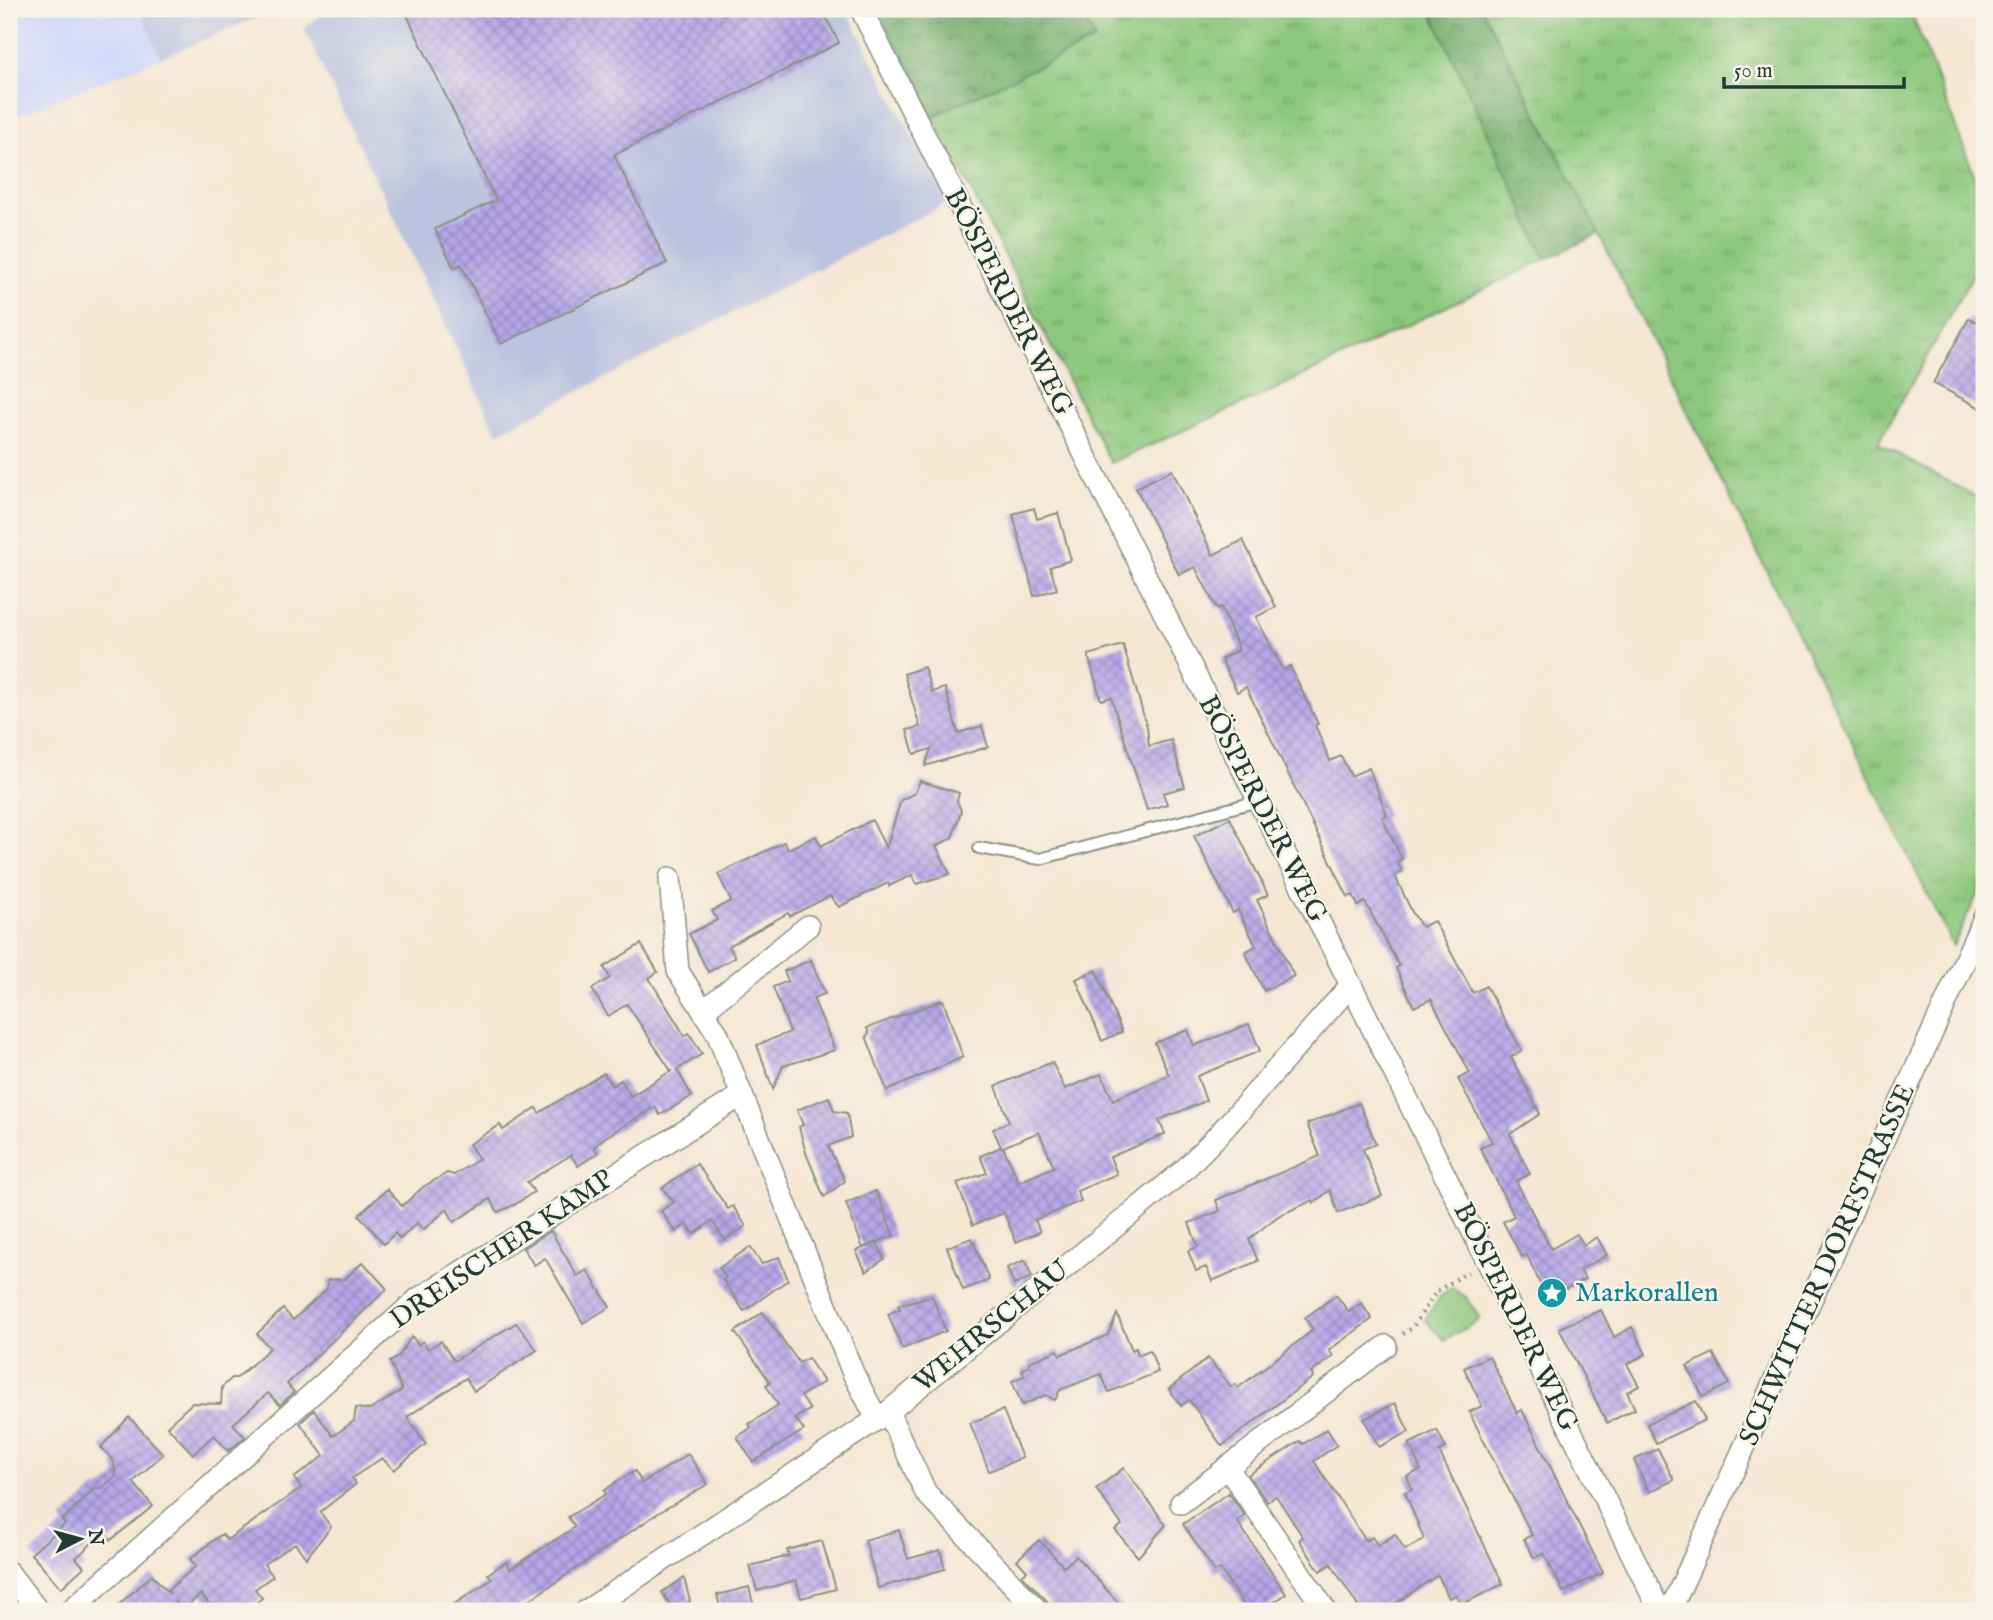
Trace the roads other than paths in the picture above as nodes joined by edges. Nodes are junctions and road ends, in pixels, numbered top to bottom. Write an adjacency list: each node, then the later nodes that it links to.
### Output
1 (861, 9): 2 (street, BÖSPERDER WEG)
2 (1258, 801): 3 (lane); 7 (street, BÖSPERDER WEG)
3 (979, 848)
4 (670, 878): 8 (street)
5 (1984, 918): 21 (street, SCHWITTER DORFSTRASSE)
6 (808, 926): 8 (street)
7 (1351, 985): 11 (street, WEHRSCHAU); 20 (street, BÖSPERDER WEG)
8 (703, 1011): 9 (street)
9 (742, 1095): 11 (street); 16 (street, DREISCHER KAMP)
10 (1386, 1346): 12 (street)
11 (883, 1416): 17 (street, WEHRSCHAU); 18 (street)
12 (1227, 1467): 13 (street); 19 (street)
13 (1181, 1503)
14 (9, 1573): 15 (street)
15 (38, 1611)
16 (70, 1611)
17 (586, 1611)
18 (1038, 1611)
19 (1326, 1611)
20 (1660, 1611)
21 (1670, 1611)

